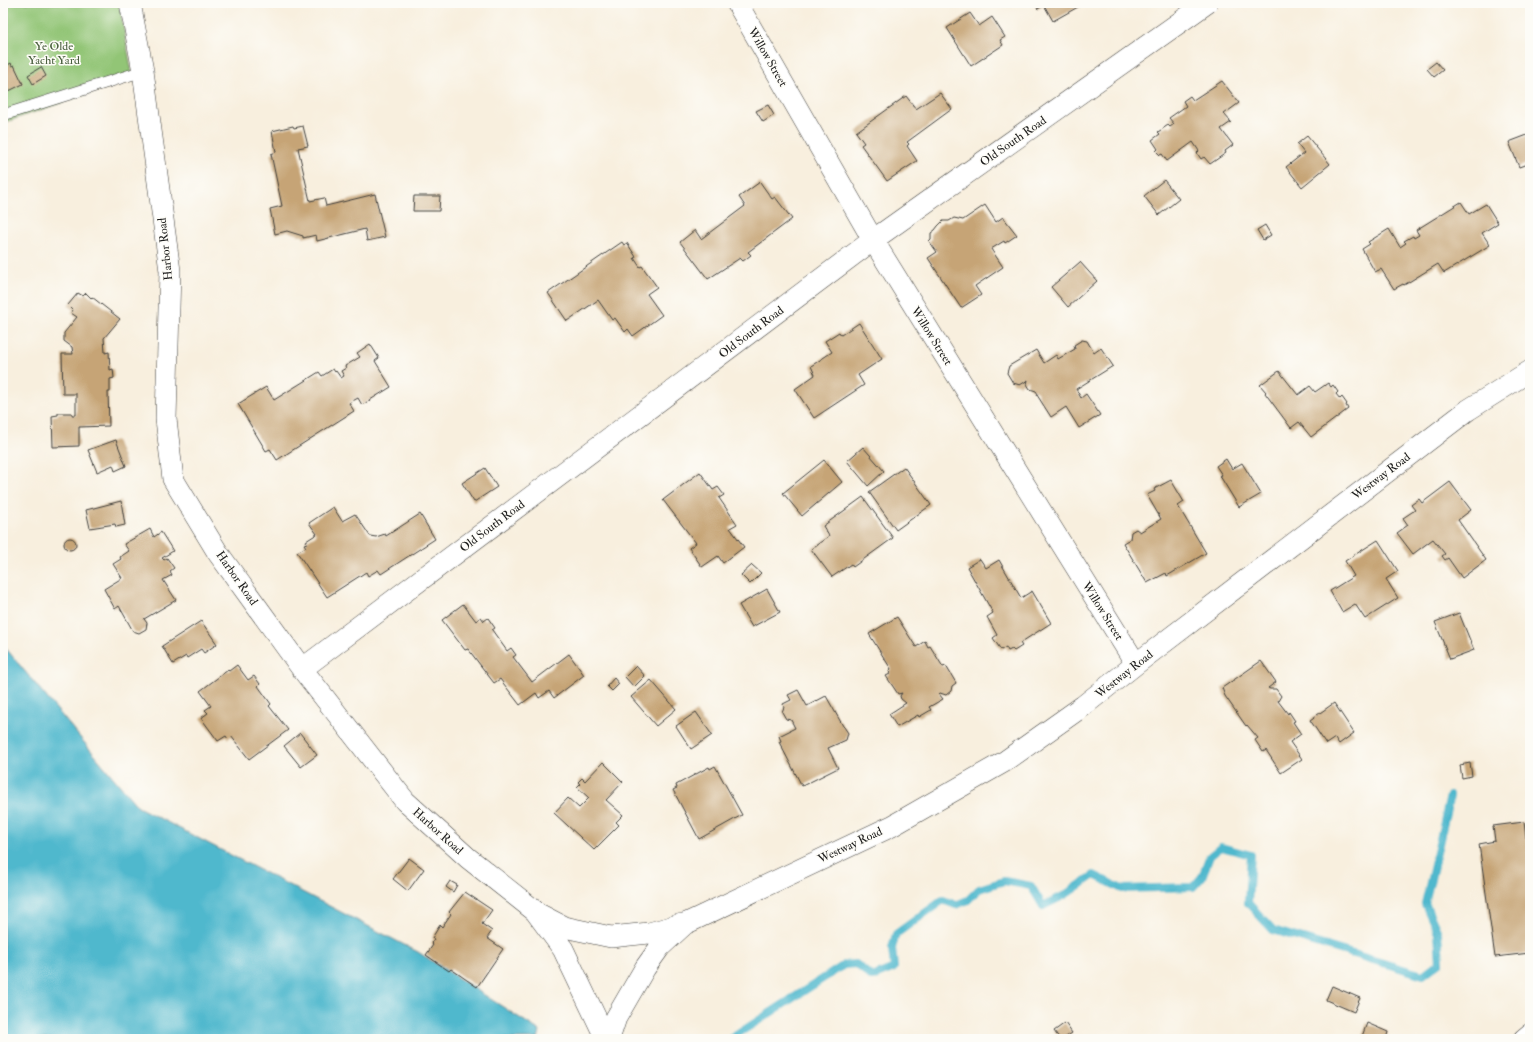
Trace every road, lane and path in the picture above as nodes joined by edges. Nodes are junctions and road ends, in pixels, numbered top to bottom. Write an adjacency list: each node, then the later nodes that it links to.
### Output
1 (130, 3): 4 (street, Harbor Road)
2 (737, 3): 6 (street, Willow Street)
3 (1206, 3): 6 (street, Old South Road)
4 (143, 71): 5 (lane); 9 (street, Harbor Road)
5 (3, 115)
6 (873, 240): 8 (street, Willow Street); 9 (street, Old South Road)
7 (1530, 371): 8 (street, Westway Road)
8 (1136, 664): 11 (street, Westway Road)
9 (302, 669): 10 (street, Harbor Road)
10 (535, 911): 11 (street, Westway Road); 13 (street, Harbor Road)
11 (685, 924): 14 (street, Westway Road)
12 (1530, 1034): 15 (street)
13 (606, 1039)
14 (609, 1039)
15 (1524, 1039)

